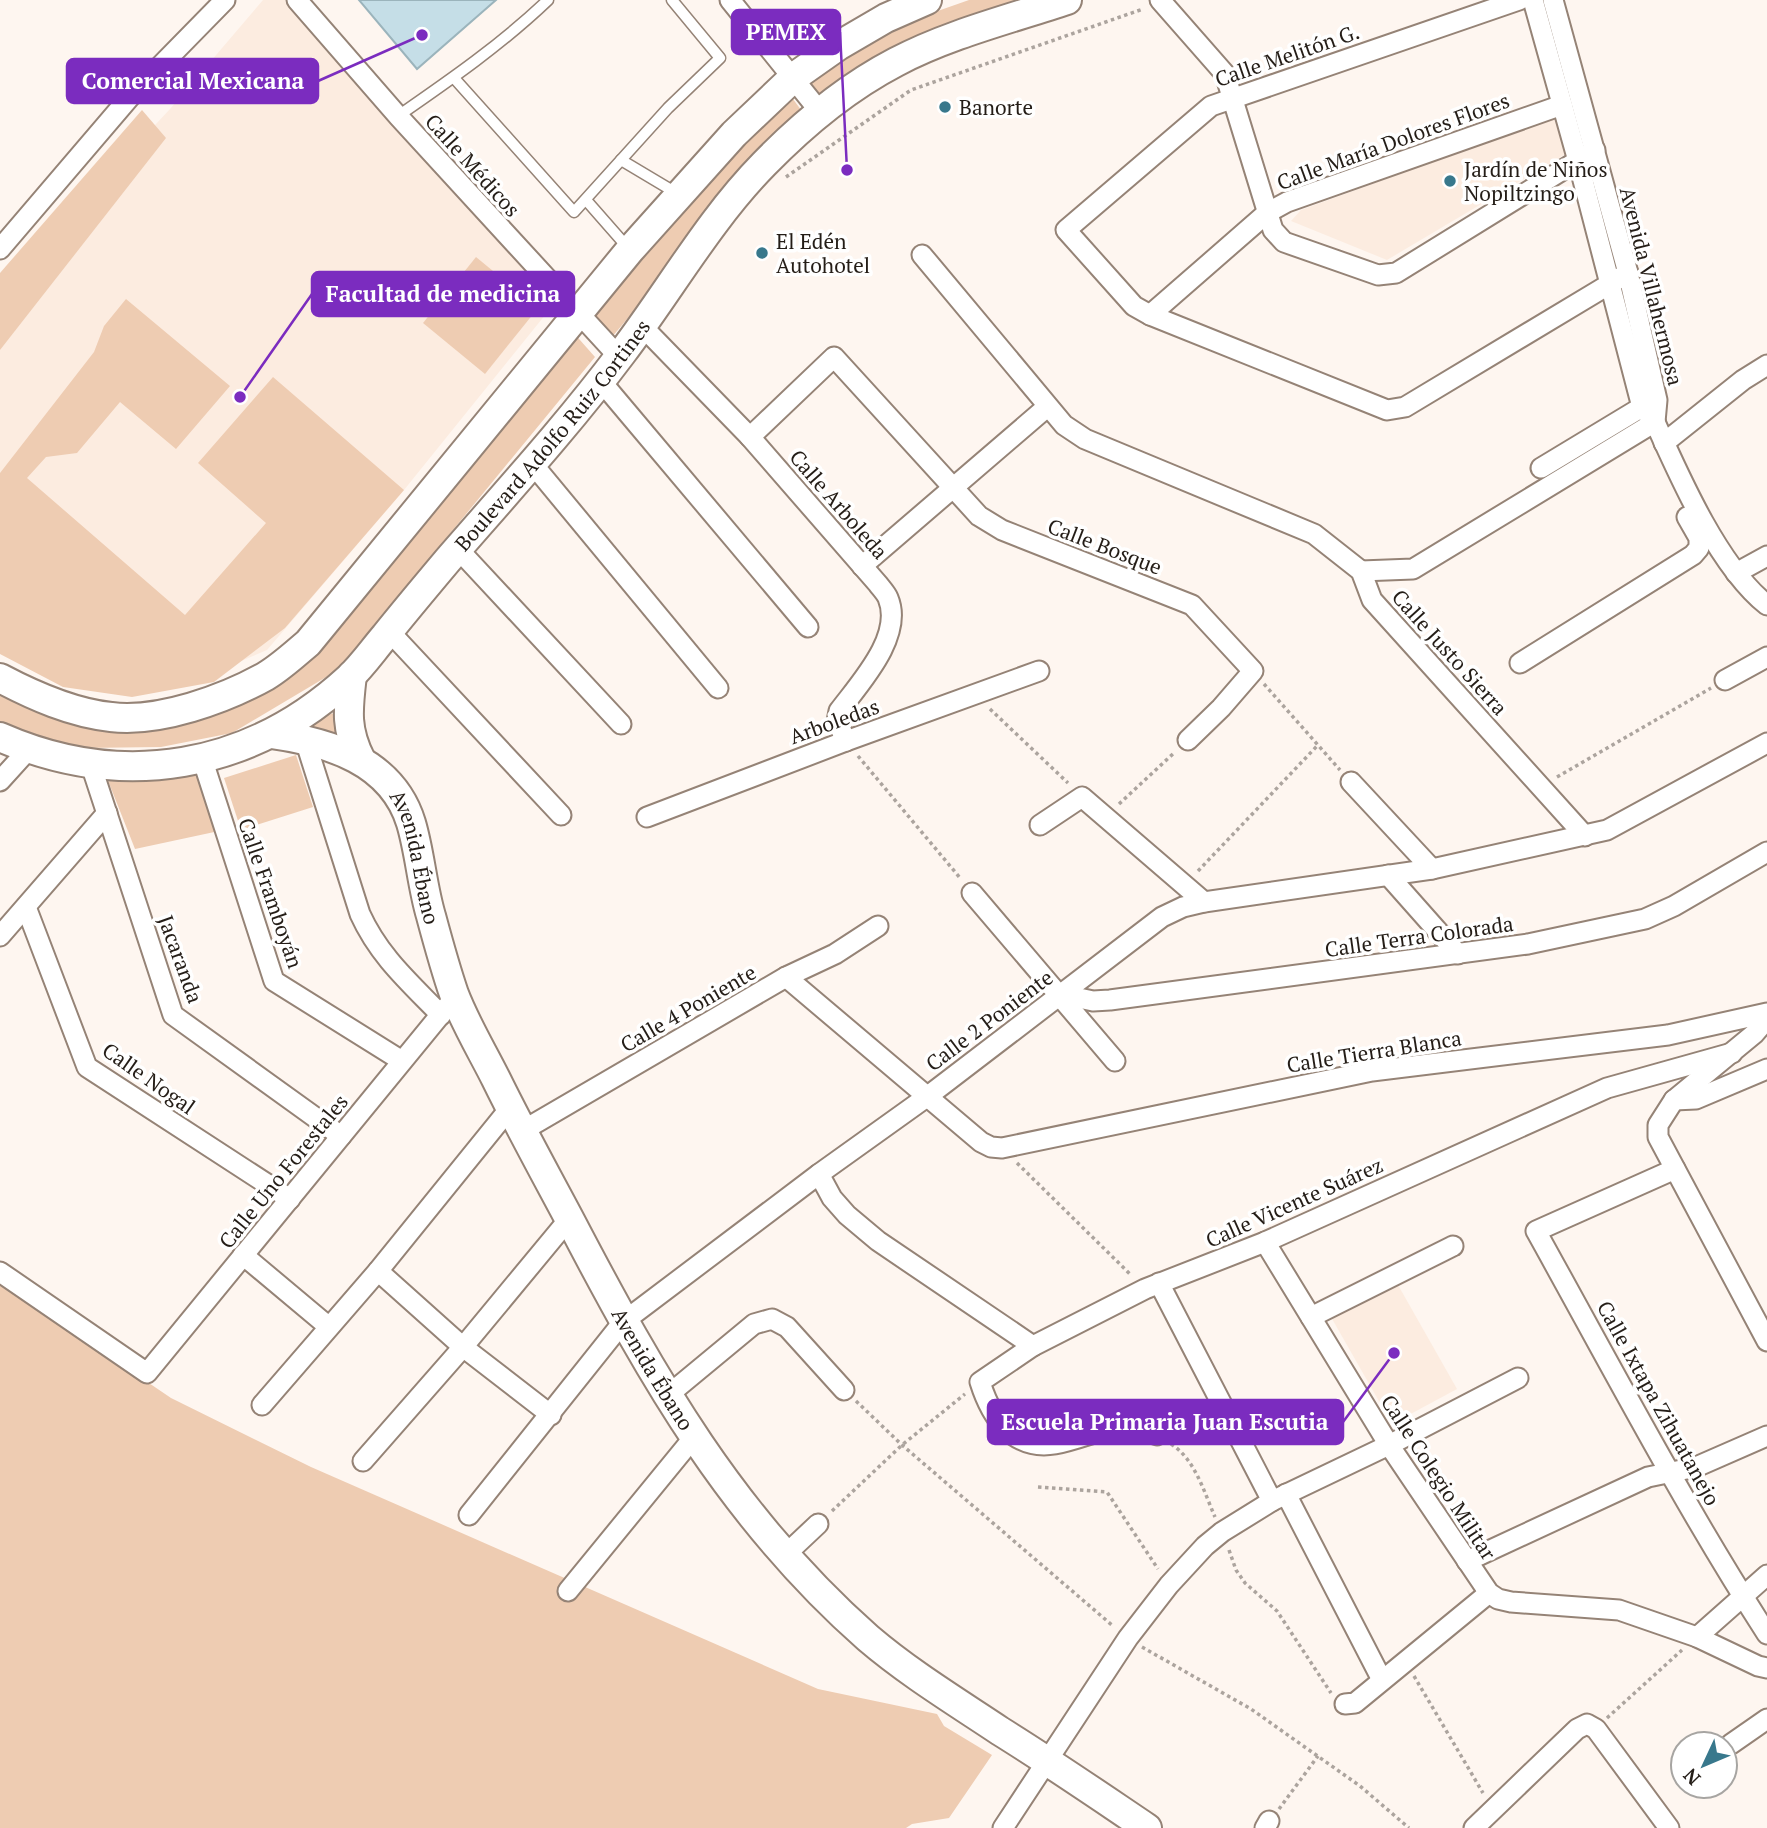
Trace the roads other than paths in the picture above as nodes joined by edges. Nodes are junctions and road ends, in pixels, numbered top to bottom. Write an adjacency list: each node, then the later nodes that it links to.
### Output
1 (225, 0): 24 (street)
2 (297, 0): 17 (street, Calle Médicos)
3 (548, 0): 13 (lane)
4 (730, 0): 12 (street)
5 (927, 0): 12 (main road)
6 (1067, 0): 16 (main road, Boulevard Adolfo Ruiz Cortines)
7 (1160, 0): 14 (street)
8 (1519, 0): 14 (street, Calle Melitón G.)
9 (1533, 0): 15 (street, Avenida Villahermosa)
10 (1553, 0): 18 (street, Avenida Villahermosa)
11 (675, 1): 19 (lane)
12 (794, 77): 16 (street); 21 (main road)
13 (454, 78): 17 (lane); 22 (lane)
14 (1233, 97): 23 (street); 30 (street, Calle Melitón G.)
15 (1562, 105): 20 (street, Avenida Villahermosa); 23 (street, Calle María Dolores Flores)
16 (821, 113): 31 (main road, Boulevard Adolfo Ruiz Cortines)
17 (398, 116): 29 (street, Calle Médicos)
18 (1595, 150): 20 (street); 27 (street, Avenida Villahermosa)
19 (621, 160): 21 (lane); 22 (lane)
20 (1578, 160): 23 (street); 28 (street, Avenida Villahermosa)
21 (679, 194): 25 (main road)
22 (586, 200): 25 (lane)
23 (1267, 213): 30 (street, Calle María Dolores Flores)
24 (0, 249)
25 (630, 250): 29 (main road)
26 (922, 256): 35 (street, Calle Justo Sierra)
27 (1628, 273): 28 (street); 36 (street, Avenida Villahermosa)
28 (1609, 284): 30 (street); 36 (street, Avenida Villahermosa)
29 (578, 314): 32 (street, Calle Médicos); 55 (main road)
30 (1150, 315)
31 (642, 326): 32 (main road, Boulevard Adolfo Ruiz Cortines); 37 (street, Calle Arboleda)
32 (619, 357): 34 (main road, Boulevard Adolfo Ruiz Cortines)
33 (1767, 365): 38 (street)
34 (600, 380): 39 (main road, Boulevard Adolfo Ruiz Cortines); 49 (street)
35 (1047, 407): 42 (street); 46 (street, Calle Justo Sierra)
36 (1648, 414): 38 (street, Avenida Villahermosa); 40 (street); 46 (street)
37 (750, 437): 42 (street, Calle Bosque); 45 (street, Calle Arboleda)
38 (1664, 443): 41 (street, Avenida Villahermosa)
39 (531, 462): 43 (main road, Boulevard Adolfo Ruiz Cortines); 57 (street)
40 (1541, 468)
41 (1682, 477): 47 (street, Avenida Villahermosa); 52 (street)
42 (953, 489): 45 (street); 62 (street, Calle Bosque)
43 (458, 549): 50 (main road, Boulevard Adolfo Ruiz Cortines); 58 (street)
44 (1767, 556): 47 (street)
45 (862, 566): 63 (street, Calle Arboleda)
46 (1361, 572): 75 (street, Calle Justo Sierra)
47 (1736, 573): 48 (street, Avenida Villahermosa)
48 (1767, 605)
49 (808, 627)
50 (389, 631): 54 (main road, Boulevard Adolfo Ruiz Cortines); 72 (street)
51 (1767, 657): 56 (street)
52 (1520, 663)
53 (1039, 671): 63 (street, Arboledas)
54 (352, 675): 59 (main road, Boulevard Adolfo Ruiz Cortines); 67 (main road, Avenida Ébano)
55 (0, 678)
56 (1725, 680)
57 (718, 688)
58 (621, 724)
59 (271, 734): 61 (main road, Avenida Ébano); 66 (main road, Boulevard Adolfo Ruiz Cortines)
60 (0, 737): 65 (main road, Boulevard Adolfo Ruiz Cortines)
61 (305, 740): 67 (main road, Avenida Ébano); 87 (street)
62 (1188, 740)
63 (846, 741): 73 (street, Arboledas)
64 (1767, 743): 75 (street, Calle 2 Poniente)
65 (28, 750): 68 (main road, Boulevard Adolfo Ruiz Cortines); 69 (street)
66 (202, 758): 68 (main road, Boulevard Adolfo Ruiz Cortines); 92 (street, Calle Framboyán)
67 (361, 760): 87 (main road, Avenida Ébano)
68 (92, 765): 71 (street, Jacaranda)
69 (0, 781)
70 (1351, 782): 77 (street)
71 (107, 813): 81 (street); 97 (street, Jacaranda)
72 (561, 816)
73 (647, 817)
74 (1040, 825): 80 (street)
75 (1585, 836): 77 (street, Calle 2 Poniente)
76 (1767, 852): 84 (street, Calle Terra Colorada)
77 (1432, 869): 78 (street, Calle 2 Poniente)
78 (1388, 876): 80 (street, Calle 2 Poniente); 84 (street)
79 (972, 893): 86 (street)
80 (1204, 902): 86 (street, Calle 2 Poniente)
81 (26, 907): 83 (street); 100 (street, Calle Nogal)
82 (878, 926): 85 (street, Calle 4 Poniente)
83 (0, 936)
84 (1458, 954): 86 (street, Calle Terra Colorada)
85 (786, 977): 94 (street); 96 (street, Calle 4 Poniente)
86 (1060, 994): 91 (street); 94 (street, Calle 2 Poniente)
87 (448, 1006): 92 (street, Calle Uno Forestales); 96 (main road, Avenida Ébano)
88 (1767, 1013): 94 (street, Calle Tierra Blanca)
89 (1767, 1019): 90 (street)
90 (1732, 1053): 95 (street); 102 (street, Calle Vicente Suárez)
91 (1115, 1061)
92 (402, 1062): 97 (street, Calle Uno Forestales)
93 (1767, 1069): 95 (street)
94 (928, 1096): 99 (street, Calle 2 Poniente)
95 (1674, 1100): 98 (street)
96 (516, 1119): 101 (main road, Avenida Ébano); 105 (street)
97 (341, 1136): 100 (street, Calle Uno Forestales)
98 (1675, 1169): 111 (street); 124 (street, Calle Ixtapa Zihuatanejo)
99 (819, 1174): 109 (street, Calle 2 Poniente); 112 (street)
100 (289, 1199): 104 (street, Calle Uno Forestales)
101 (569, 1219): 109 (main road, Avenida Ébano); 113 (street)
102 (1265, 1242): 107 (street, Calle Vicente Suárez); 108 (street, Calle Colegio Militar)
103 (1453, 1247): 108 (street)
104 (243, 1255): 106 (street, Calle Uno Forestales); 110 (street)
105 (378, 1271): 110 (street); 113 (street)
106 (0, 1272)
107 (1152, 1286): 112 (street, Calle Vicente Suárez); 125 (street)
108 (1311, 1317): 122 (street, Calle Colegio Militar)
109 (623, 1322): 116 (main road, Avenida Ébano); 118 (street, Calle 2 Poniente)
110 (329, 1327): 117 (street)
111 (1767, 1341)
112 (1033, 1346): 119 (street, Calle Vicente Suárez)
113 (463, 1347): 118 (street); 123 (street)
114 (1518, 1378): 122 (street)
115 (844, 1390): 116 (street)
116 (667, 1396): 121 (main road, Avenida Ébano)
117 (262, 1405)
118 (551, 1415): 126 (street, Calle 2 Poniente)
119 (1157, 1435)
120 (1767, 1436): 124 (street)
121 (694, 1437): 128 (main road, Avenida Ébano); 131 (street)
122 (1389, 1446): 125 (street); 129 (street, Calle Colegio Militar)
123 (363, 1461)
124 (1671, 1472): 129 (street); 133 (street, Calle Ixtapa Zihuatanejo)
125 (1279, 1498): 137 (street); 141 (street)
126 (469, 1515)
127 (818, 1524): 128 (street)
128 (784, 1556): 141 (main road, Avenida Ébano)
129 (1466, 1562): 132 (street, Calle Colegio Militar)
130 (1767, 1575): 133 (street)
131 (568, 1591)
132 (1489, 1593): 135 (street); 137 (street)
133 (1743, 1597): 134 (street, Calle Ixtapa Zihuatanejo); 135 (street)
134 (1767, 1634)
135 (1697, 1637): 136 (street)
136 (1767, 1668)
137 (1382, 1680): 138 (street)
138 (1346, 1704)
139 (1767, 1719): 140 (street)
140 (1739, 1738)
141 (1048, 1761): 142 (street); 143 (main road, Avenida Ébano)
142 (1003, 1828)
143 (1147, 1828)
144 (1474, 1828): 145 (street)
145 (1669, 1828)

